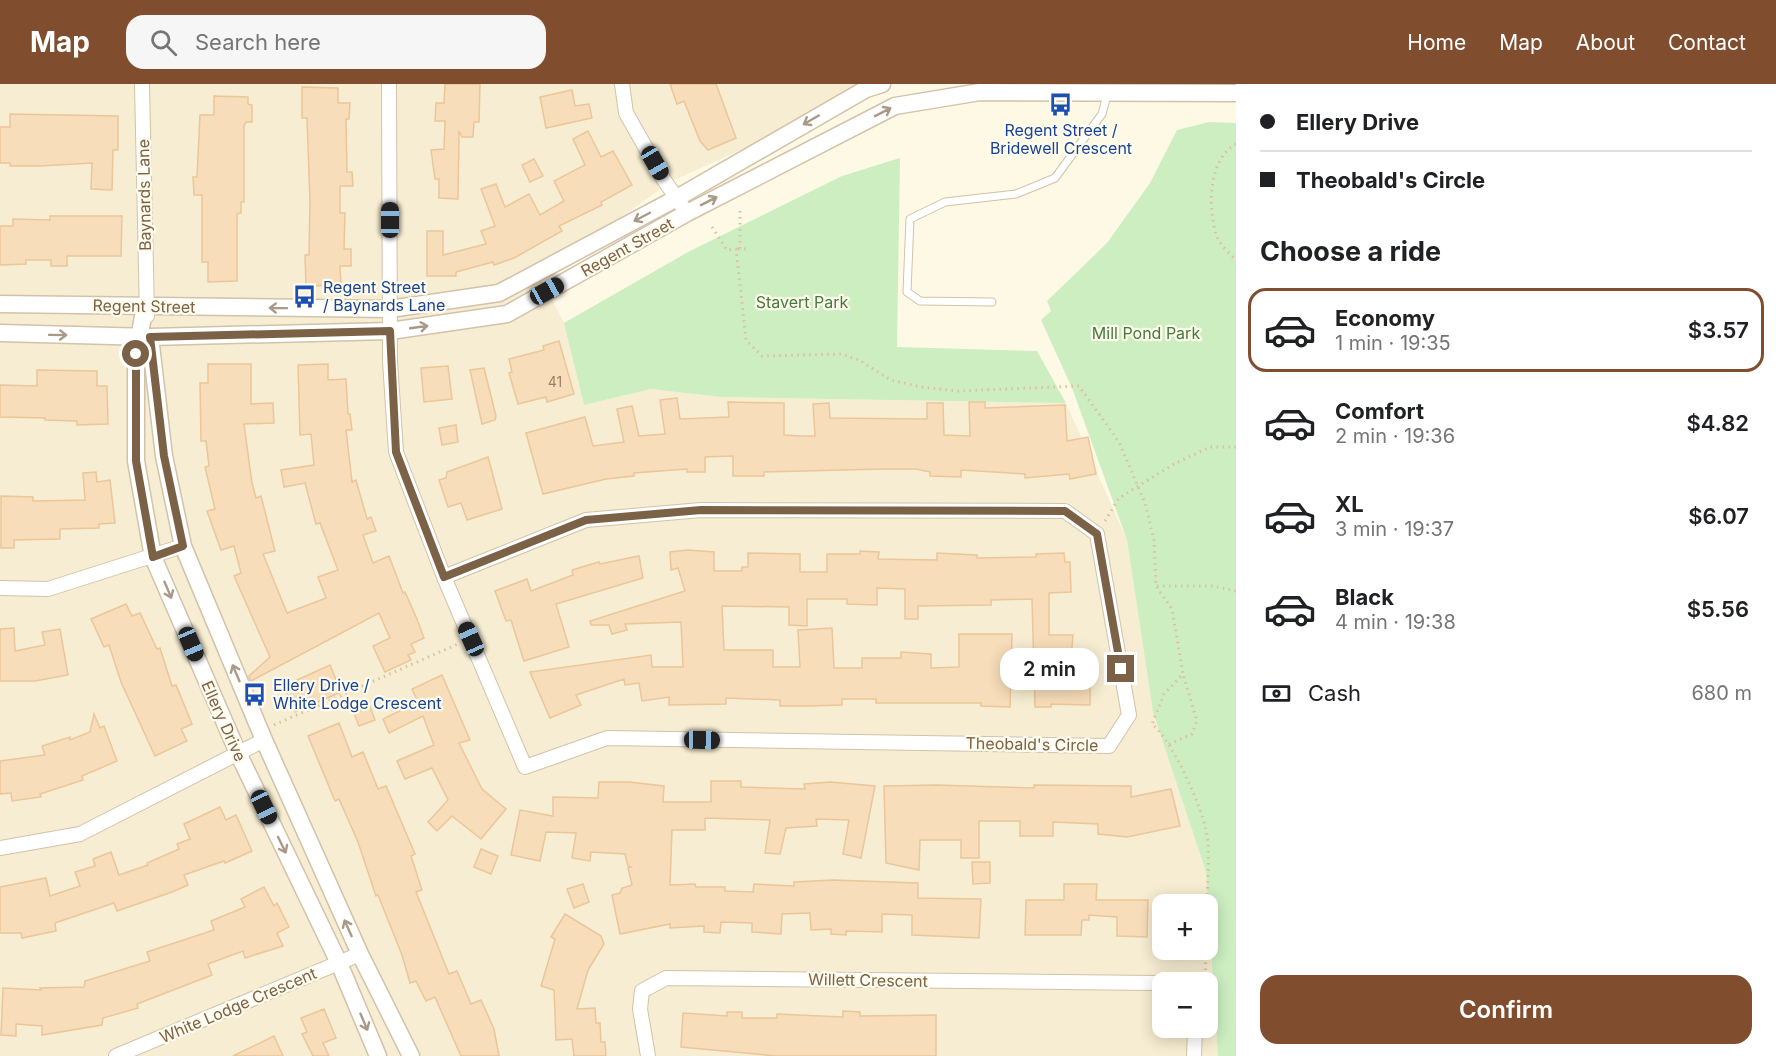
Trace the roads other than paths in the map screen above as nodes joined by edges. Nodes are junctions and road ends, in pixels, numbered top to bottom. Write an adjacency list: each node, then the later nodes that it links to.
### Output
1 (142, 84): 11 (street, Baynards Lane)
2 (389, 84): 12 (street)
3 (622, 84): 7 (street)
4 (882, 84): 7 (street, Regent Street, one-way to 7)
5 (1107, 89): 6 (street, Regent Street); 8 (street, Regent Street, one-way to 5); 9 (lane)
6 (1236, 93)
7 (677, 198): 8 (street); 12 (street, Regent Street, one-way to 12)
8 (687, 213): 13 (street, Regent Street, one-way to 8)
9 (992, 302)
10 (0, 304): 11 (street, Regent Street)
11 (145, 306): 12 (street, Regent Street, one-way to 11); 15 (street, Ellery Drive)
12 (390, 309): 13 (street, Theobald's Circle)
13 (390, 331): 15 (street, Regent Street); 18 (street, Theobald's Circle)
14 (0, 333): 15 (street, Regent Street, one-way to 15)
15 (144, 337): 16 (street, Ellery Drive); 17 (street, Ellery Drive)
16 (183, 546): 17 (street); 20 (street, Ellery Drive, one-way to 16)
17 (153, 557): 19 (street); 21 (street, Ellery Drive, one-way to 21)
18 (444, 577): 18 (street, Theobald's Circle)
19 (0, 588)
20 (262, 736): 21 (street); 23 (street, Ellery Drive, one-way to 20)
21 (238, 753): 22 (street); 24 (street, Ellery Drive, one-way to 24)
22 (0, 848)
23 (360, 954): 24 (street, White Lodge Crescent); 29 (street, Ellery Drive)
24 (339, 963): 27 (street, White Lodge Crescent); 28 (street, Ellery Drive, one-way to 28)
25 (1152, 983): 30 (street, Willett Crescent)
26 (1195, 1038): 31 (street)
27 (116, 1056)
28 (378, 1056)
29 (411, 1056)
30 (648, 1056)
31 (1194, 1056)

